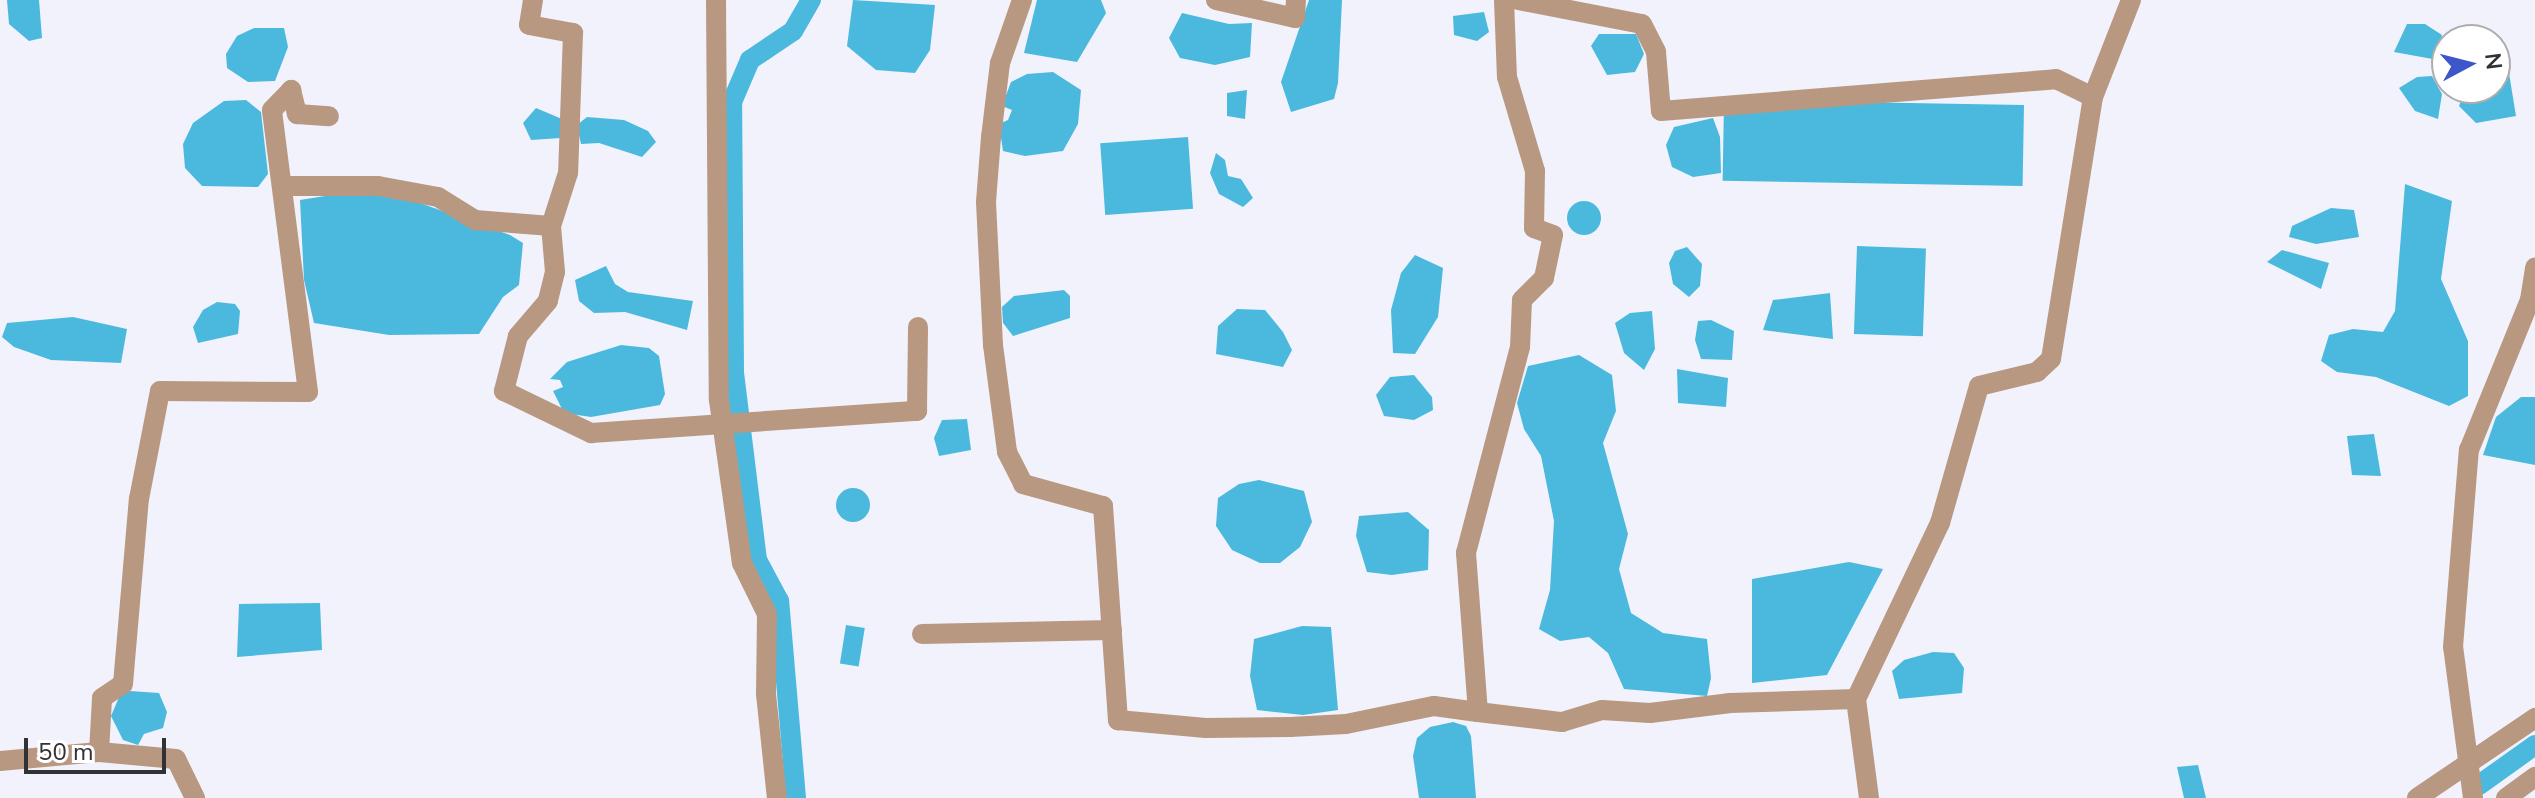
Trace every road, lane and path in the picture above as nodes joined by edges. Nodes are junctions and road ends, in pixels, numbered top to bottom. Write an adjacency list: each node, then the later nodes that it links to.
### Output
1 (533, 0): 12 (street)
2 (716, 0): 25 (street)
3 (1022, 0): 15 (street)
4 (1216, 0): 5 (street)
5 (1296, 0)
6 (1504, 0): 18 (street)
7 (1518, 0): 9 (street)
8 (2131, 0): 9 (street)
9 (2093, 97): 17 (street)
10 (329, 116): 11 (street)
11 (283, 186): 12 (street); 20 (street)
12 (551, 226): 14 (street)
13 (2535, 267): 22 (street)
14 (918, 327)
15 (1112, 630): 16 (street); 18 (street)
16 (922, 634)
17 (1856, 699): 18 (street); 26 (street)
18 (1478, 712)
19 (2535, 718): 22 (street)
20 (99, 752): 21 (street); 24 (street)
21 (0, 761)
22 (2467, 765): 27 (street); 28 (street)
23 (2535, 777): 29 (street)
24 (195, 798)
25 (777, 798)
26 (1869, 798)
27 (2417, 798)
28 (2473, 798)
29 (2506, 798)

